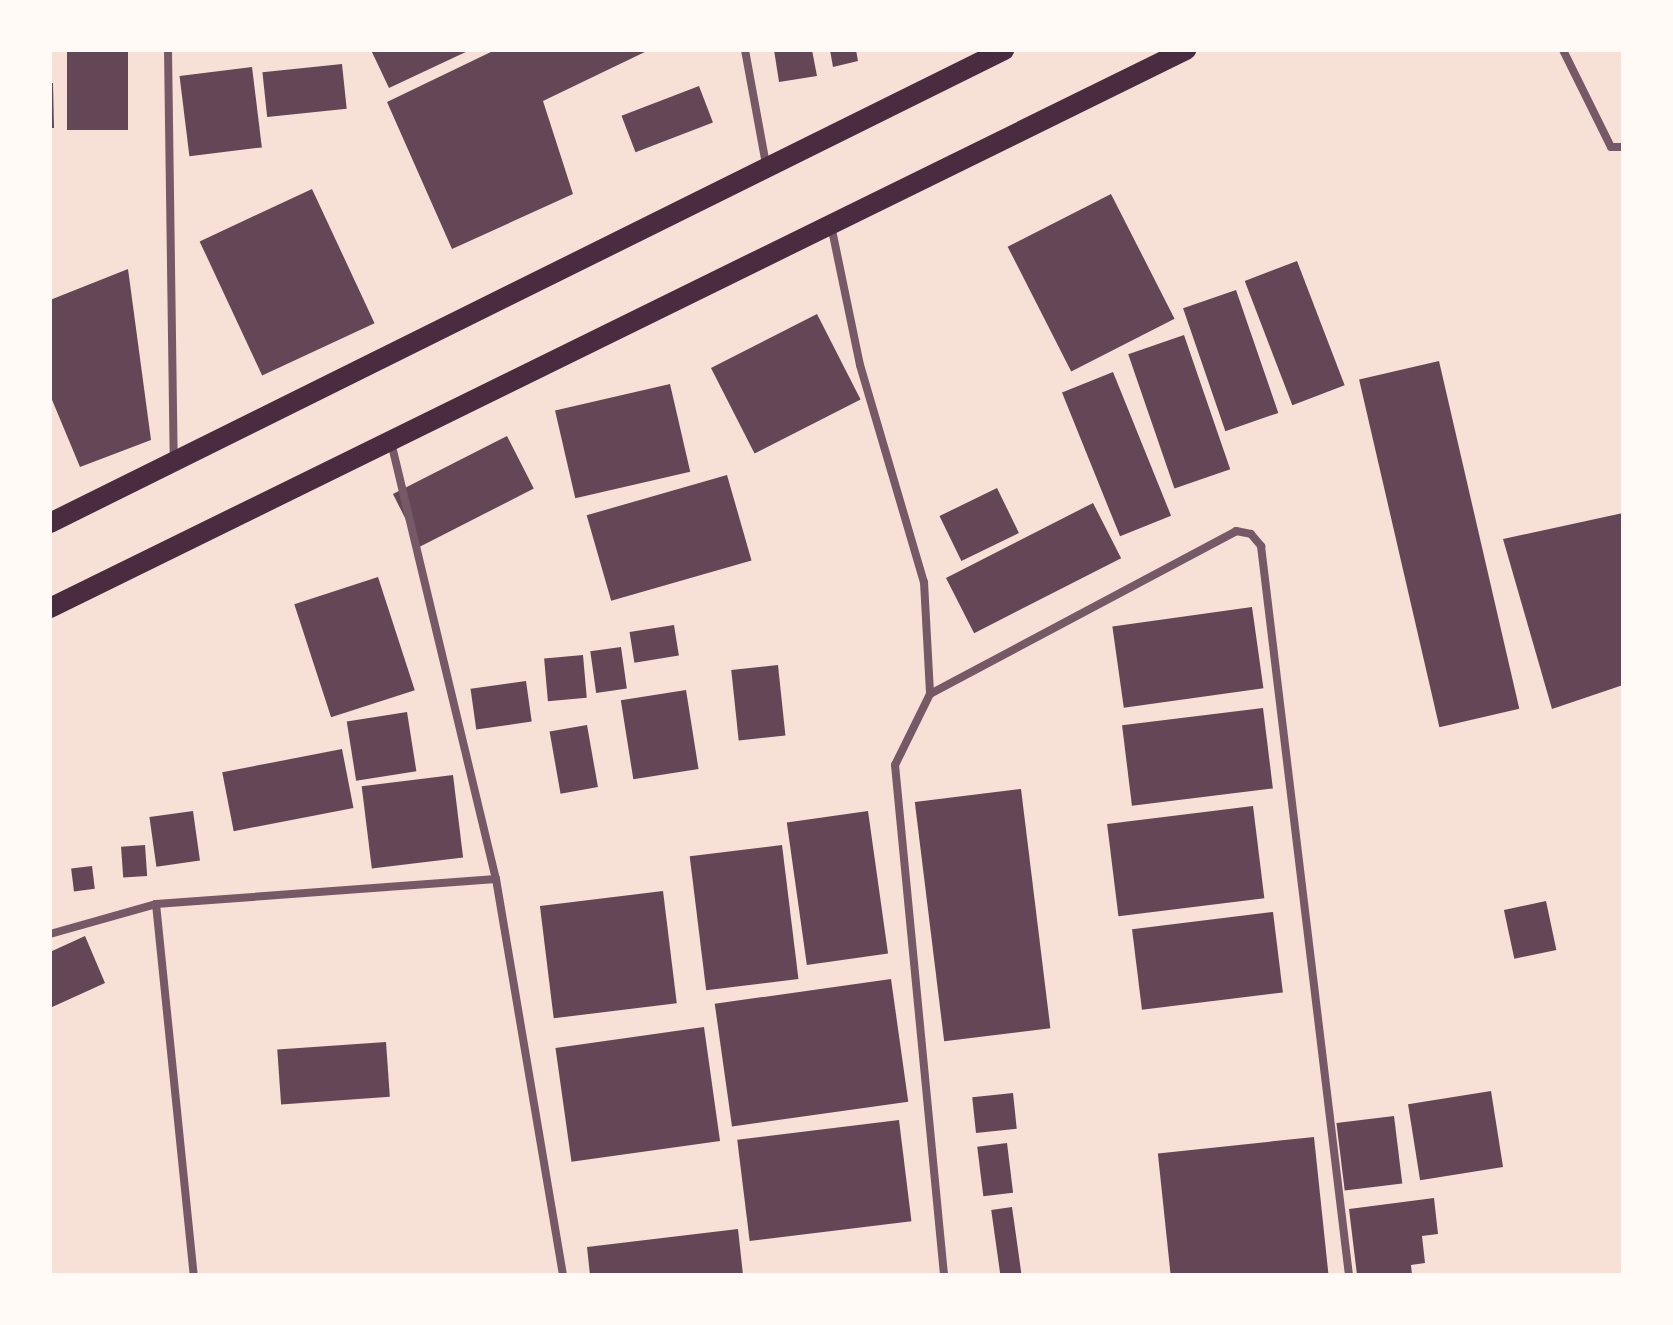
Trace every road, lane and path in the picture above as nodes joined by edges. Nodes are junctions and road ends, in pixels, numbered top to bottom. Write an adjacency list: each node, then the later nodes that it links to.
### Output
1 (168, 50): 10 (street)
2 (745, 50): 7 (street)
3 (1004, 50): 7 (main road)
4 (1186, 50): 8 (main road)
5 (1563, 50): 6 (street)
6 (1623, 147)
7 (766, 165): 10 (main road)
8 (831, 224): 9 (main road); 13 (street)
9 (391, 441): 12 (main road); 14 (street)
10 (174, 463): 11 (main road)
11 (50, 523)
12 (50, 608)
13 (930, 694): 19 (street); 20 (street)
14 (496, 879): 15 (street); 18 (street)
15 (156, 904): 16 (street); 17 (street)
16 (50, 934)
17 (194, 1275)
18 (563, 1275)
19 (944, 1275)
20 (1349, 1275)

